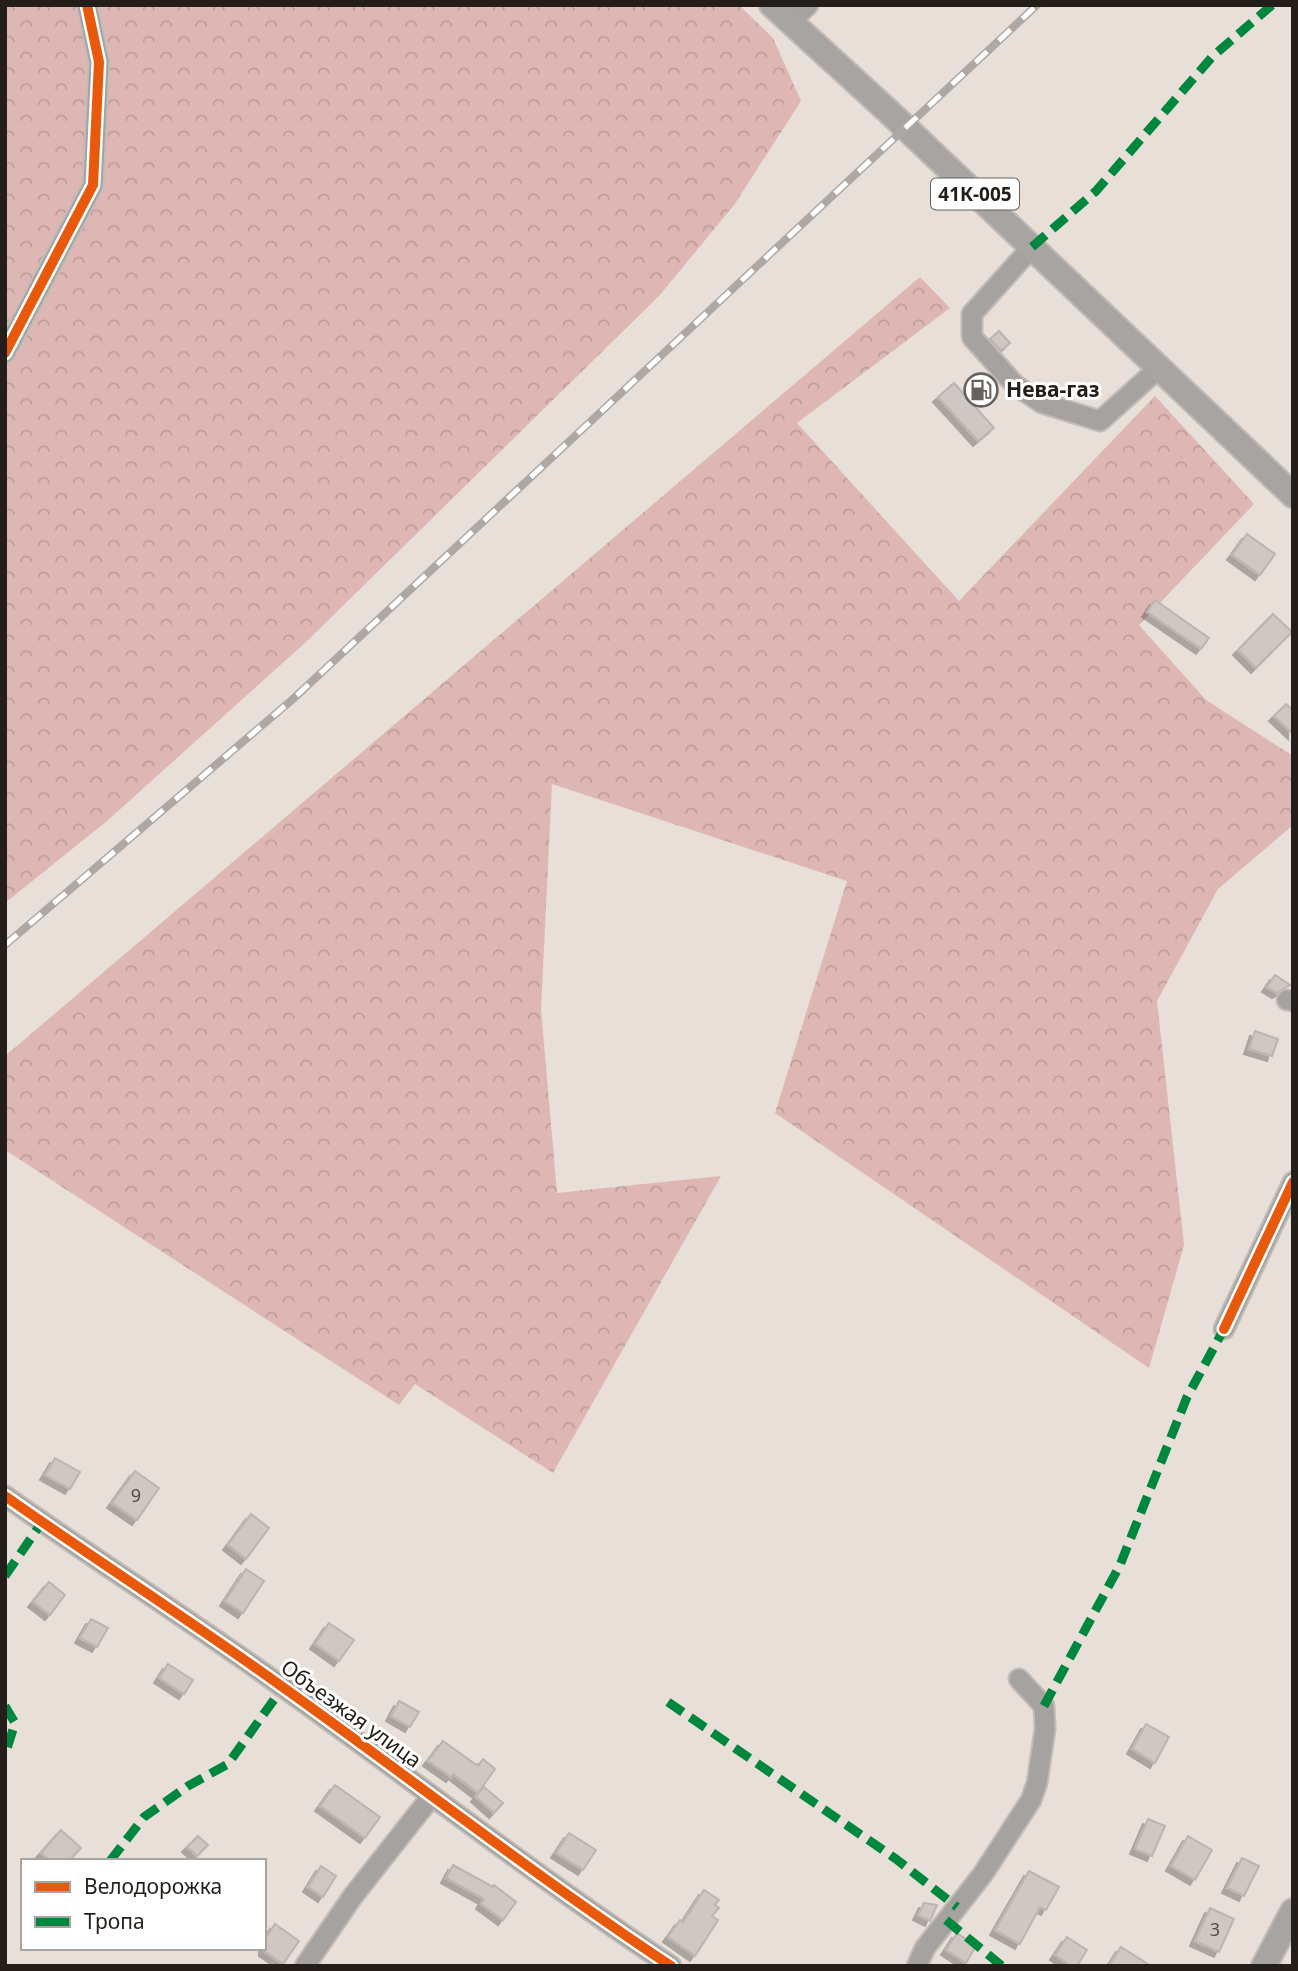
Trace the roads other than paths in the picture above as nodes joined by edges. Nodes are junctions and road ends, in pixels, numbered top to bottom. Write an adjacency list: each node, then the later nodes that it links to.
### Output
1 (88, 5): 6 (street)
2 (772, 5): 4 (main road, 41К-005)
3 (808, 5): 4 (street)
4 (790, 22): 5 (main road, 41К-005)
5 (1032, 247): 7 (main road, 41К-005); 7 (street)
6 (5, 353)
7 (1159, 368): 8 (main road, 41К-005)
8 (1293, 495)
9 (1293, 1182): 10 (street)
10 (1224, 1329)
11 (5, 1496): 13 (street, Объезжая улица)
12 (1019, 1679): 17 (street)
13 (431, 1797): 15 (street); 16 (street, Объезжая улица)
14 (1293, 1911): 18 (main road)
15 (305, 1966)
16 (670, 1966)
17 (917, 1966)
18 (1264, 1966)

